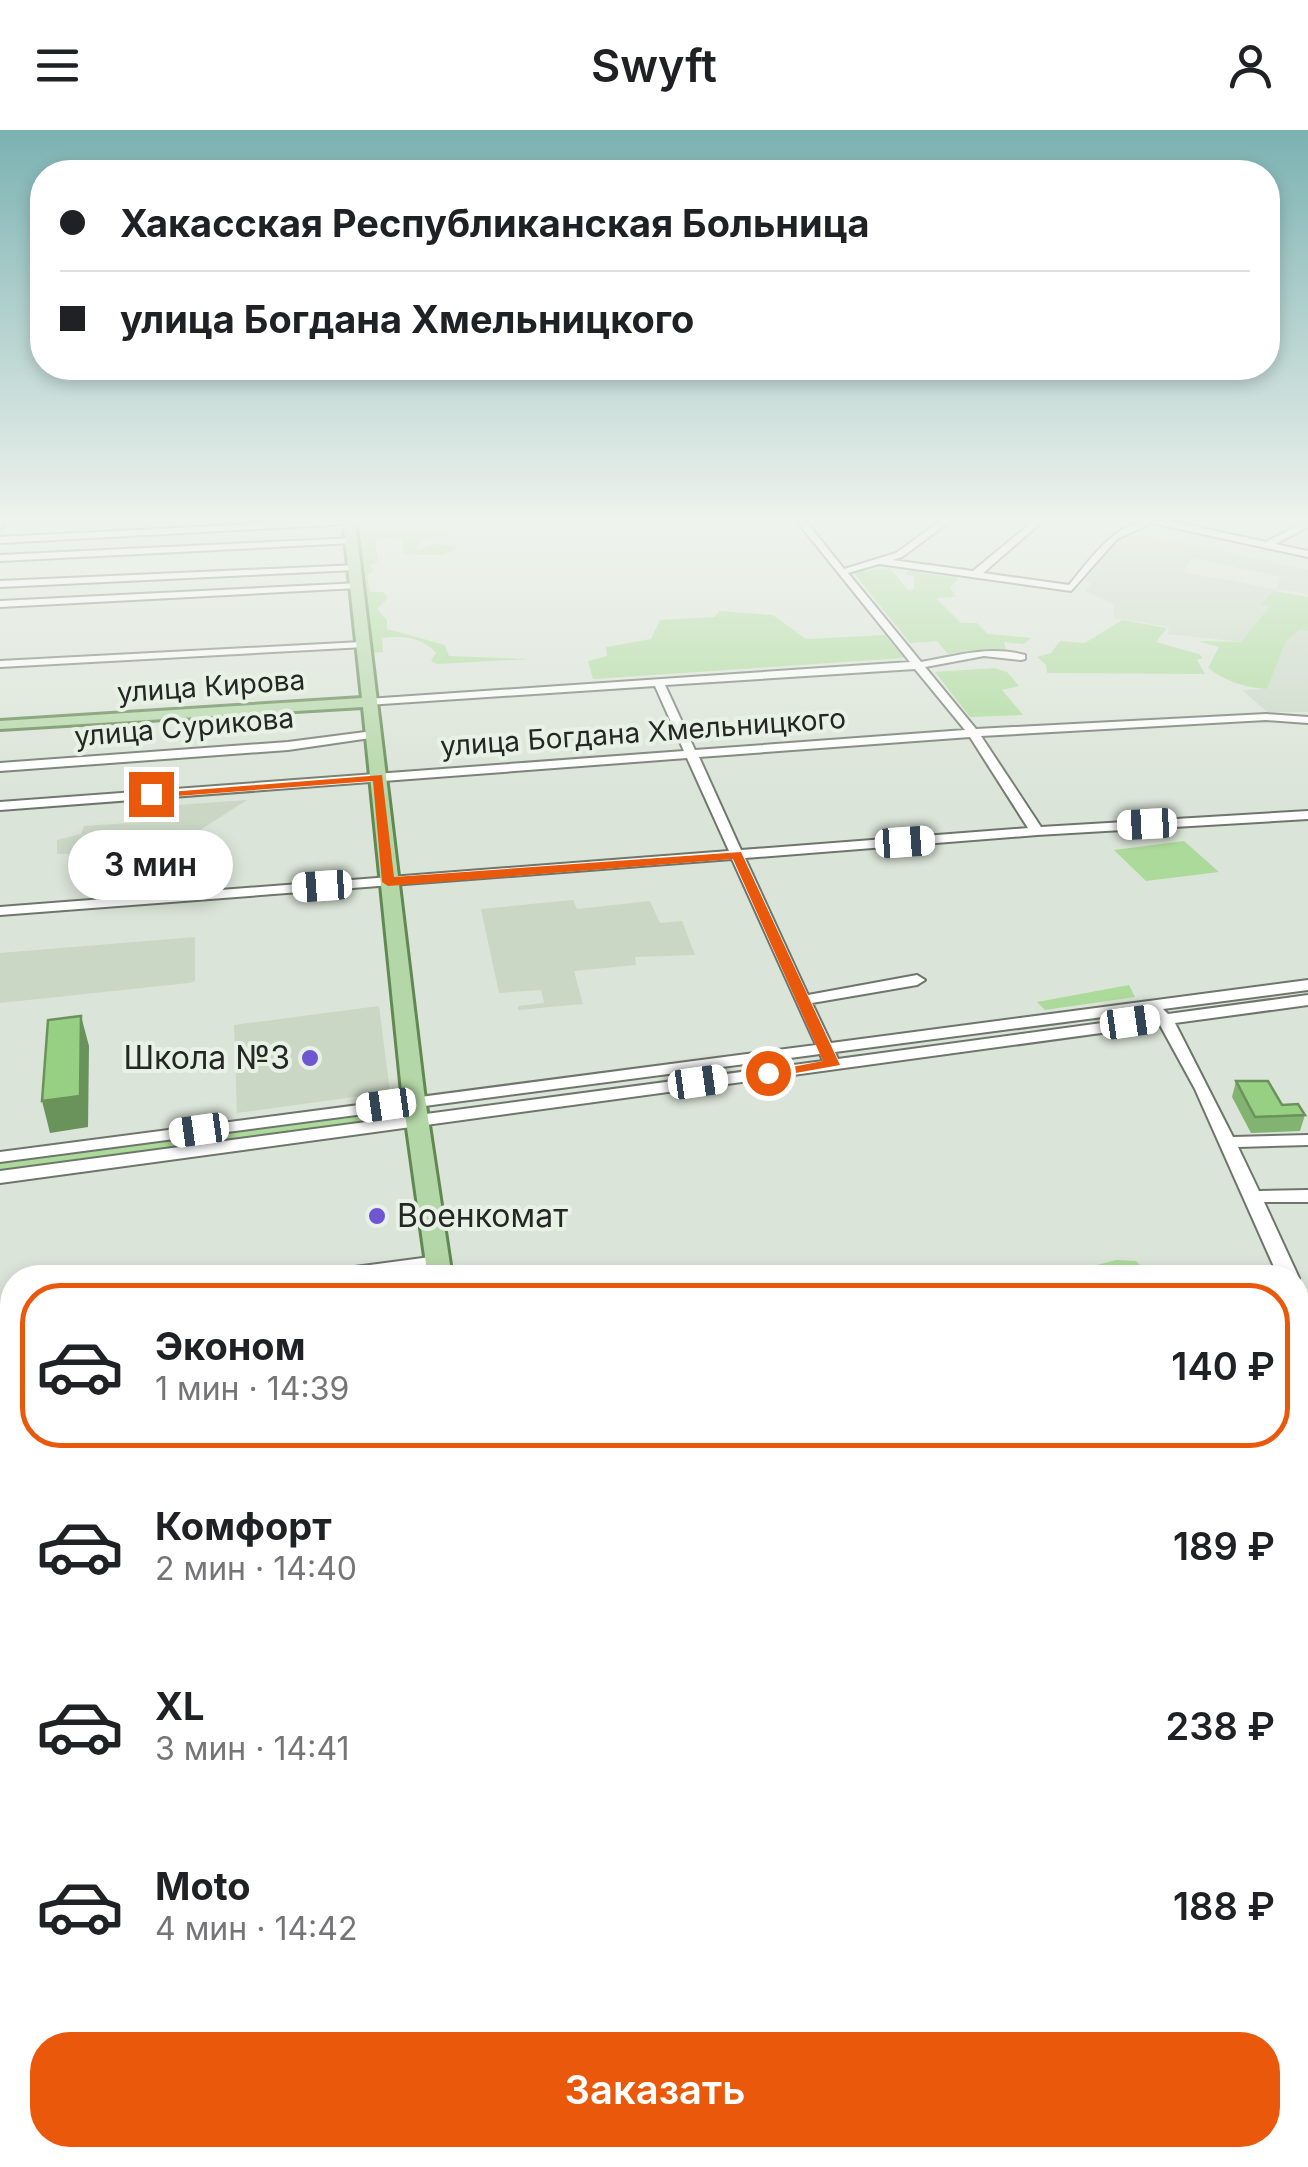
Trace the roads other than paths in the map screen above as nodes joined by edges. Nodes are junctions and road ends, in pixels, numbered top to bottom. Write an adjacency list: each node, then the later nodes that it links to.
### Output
1 (359, 614): 3 (main road)
2 (879, 614): 6 (street)
3 (361, 645): 5 (street); 8 (main road)
4 (1021, 657): 6 (street, улица Кирова)
5 (0, 664)
6 (920, 665): 7 (street, улица Кирова); 11 (street)
7 (658, 682): 8 (street, улица Кирова); 13 (street)
8 (367, 702): 10 (main road, улица Кирова); 12 (main road)
9 (1308, 720): 11 (street, улица Богдана Хмельницкого)
10 (0, 725)
11 (973, 733): 13 (street, улица Богдана Хмельницкого); 18 (street)
12 (373, 735): 14 (street, улица Сурикова); 15 (main road)
13 (691, 753): 15 (street, улица Богдана Хмельницкого); 19 (street)
14 (0, 767)
15 (378, 777): 16 (street, улица Богдана Хмельницкого); 20 (main road)
16 (0, 806)
17 (1308, 815): 18 (street)
18 (1037, 831): 19 (street)
19 (737, 855): 20 (street); 24 (street)
20 (388, 882): 21 (street); 28 (main road)
21 (0, 910)
22 (917, 980): 24 (street)
23 (1308, 985): 26 (street)
24 (804, 1000): 27 (street)
25 (1308, 1000): 26 (street)
26 (1157, 1011): 27 (street); 30 (street)
27 (828, 1056): 28 (street)
28 (415, 1110): 31 (street); 32 (street); 35 (main road)
29 (1308, 1140): 30 (street)
30 (1227, 1142): 34 (street)
31 (0, 1157)
32 (0, 1178)
33 (1308, 1196): 34 (street)
34 (1254, 1197): 36 (street)
35 (438, 1265)
36 (1283, 1265)

